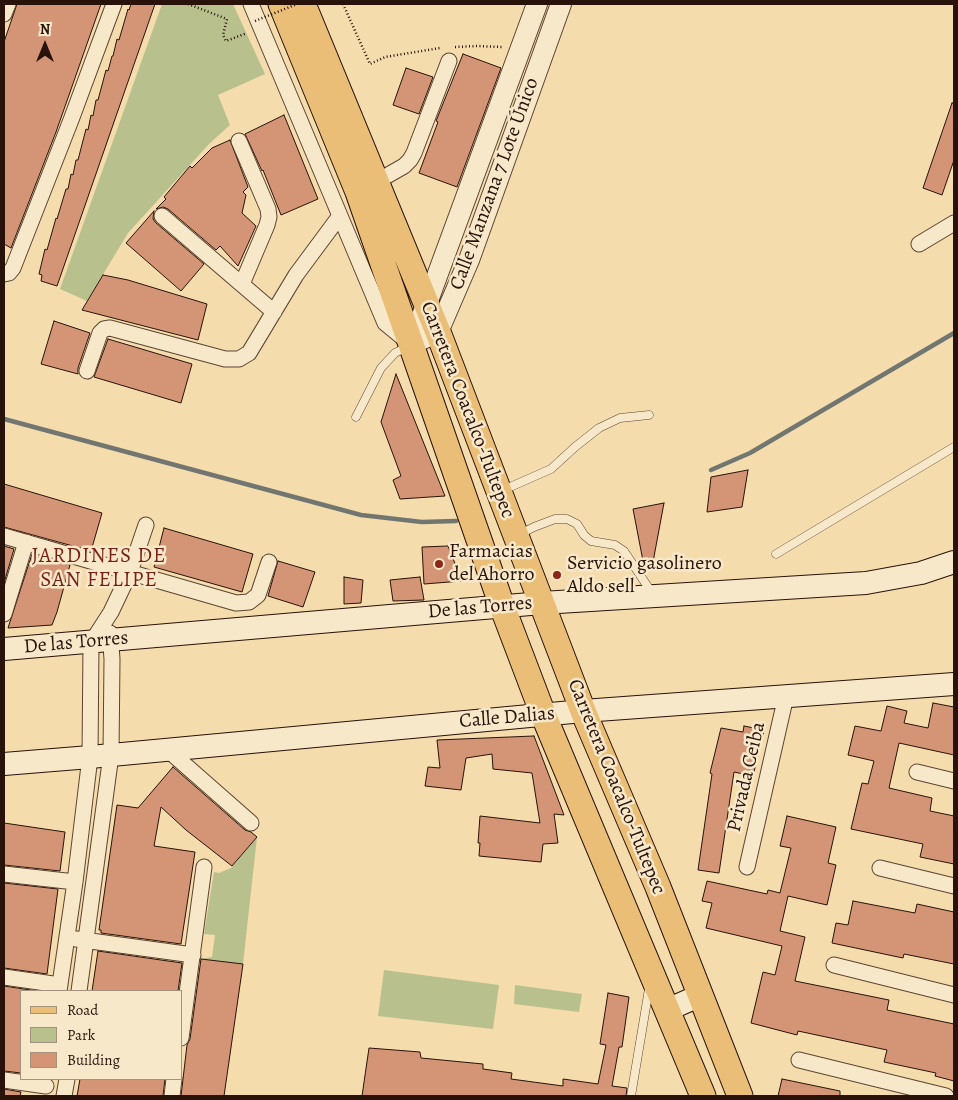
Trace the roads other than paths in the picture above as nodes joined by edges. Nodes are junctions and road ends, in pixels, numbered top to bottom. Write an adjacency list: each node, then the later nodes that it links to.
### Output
1 (8, 4): 8 (street)
2 (114, 4): 16 (street)
3 (251, 4): 13 (street)
4 (281, 4): 21 (main road, Carretera Coacalco-Tultepec)
5 (303, 4): 11 (main road, Carretera Coacalco-Tultepec)
6 (537, 4): 18 (street, Calle Manzana 7 Lote Único)
7 (561, 4): 20 (street, Calle Manzana 7 Lote Único)
8 (4, 14)
9 (449, 52): 11 (street)
10 (239, 141): 17 (street)
11 (376, 182): 18 (main road, Carretera Coacalco-Tultepec)
12 (162, 216): 17 (street)
13 (339, 217): 19 (street); 21 (street)
14 (954, 223): 15 (street)
15 (919, 244)
16 (6, 274)
17 (242, 284): 19 (street)
18 (426, 306): 20 (main road, Carretera Coacalco-Tultepec); 21 (street, Calle Manzana 7 Lote Único)
19 (274, 312): 22 (street)
20 (438, 332): 21 (street); 26 (main road, Carretera Coacalco-Tultepec)
21 (410, 345): 24 (lane); 37 (main road, Carretera Coacalco-Tultepec)
22 (87, 371)
23 (649, 415): 26 (lane)
24 (356, 417)
25 (954, 447): 31 (lane)
26 (499, 492): 29 (main road, Carretera Coacalco-Tultepec)
27 (146, 525): 34 (street)
28 (4, 536): 30 (street)
29 (516, 536): 35 (lane); 36 (main road, Carretera Coacalco-Tultepec)
30 (26, 542): 34 (street); 38 (street)
31 (776, 554)
32 (269, 562): 34 (street)
33 (954, 562): 35 (main road, De las Torres)
34 (130, 572): 39 (street)
35 (654, 596): 36 (main road, De las Torres)
36 (542, 603): 37 (main road, De las Torres); 43 (main road, Carretera Coacalco-Tultepec)
37 (502, 606): 39 (main road, De las Torres); 44 (main road, Carretera Coacalco-Tultepec)
38 (4, 614)
39 (101, 642): 40 (main road, De las Torres); 46 (street); 46 (street)
40 (4, 649)
41 (954, 684): 42 (main road, Calle Dalias)
42 (786, 696): 43 (main road, Calle Dalias); 52 (street, Privada Ceiba)
43 (584, 711): 44 (main road, Calle Dalias); 65 (main road, Carretera Coacalco-Tultepec)
44 (544, 714): 45 (main road, Calle Dalias); 61 (main road, Carretera Coacalco-Tultepec)
45 (168, 750): 46 (main road, Calle Dalias); 50 (street)
46 (100, 756): 47 (main road, Calle Dalias); 55 (street); 58 (street)
47 (4, 764)
48 (917, 772): 49 (street)
49 (954, 781)
50 (251, 823)
51 (204, 866): 59 (street)
52 (747, 867)
53 (880, 868): 56 (street)
54 (4, 874): 55 (street)
55 (75, 882): 57 (street)
56 (954, 886)
57 (67, 938): 58 (street); 63 (street)
58 (86, 940): 59 (street); 64 (street)
59 (193, 955): 68 (street)
60 (834, 966): 66 (street)
61 (651, 974): 67 (main road, Carretera Coacalco-Tultepec); 76 (lane)
62 (4, 977): 63 (street)
63 (59, 988)
64 (79, 990)
65 (700, 995): 67 (main road); 78 (main road, Carretera Coacalco-Tultepec)
66 (954, 995)
67 (667, 1010): 77 (main road, Carretera Coacalco-Tultepec)
68 (182, 1031)
69 (799, 1060): 79 (street)
70 (4, 1080): 73 (street)
71 (67, 1080): 74 (street)
72 (174, 1080): 75 (street)
73 (46, 1087)
74 (64, 1096)
75 (172, 1096)
76 (631, 1096)
77 (703, 1096)
78 (740, 1096)
79 (946, 1096)

